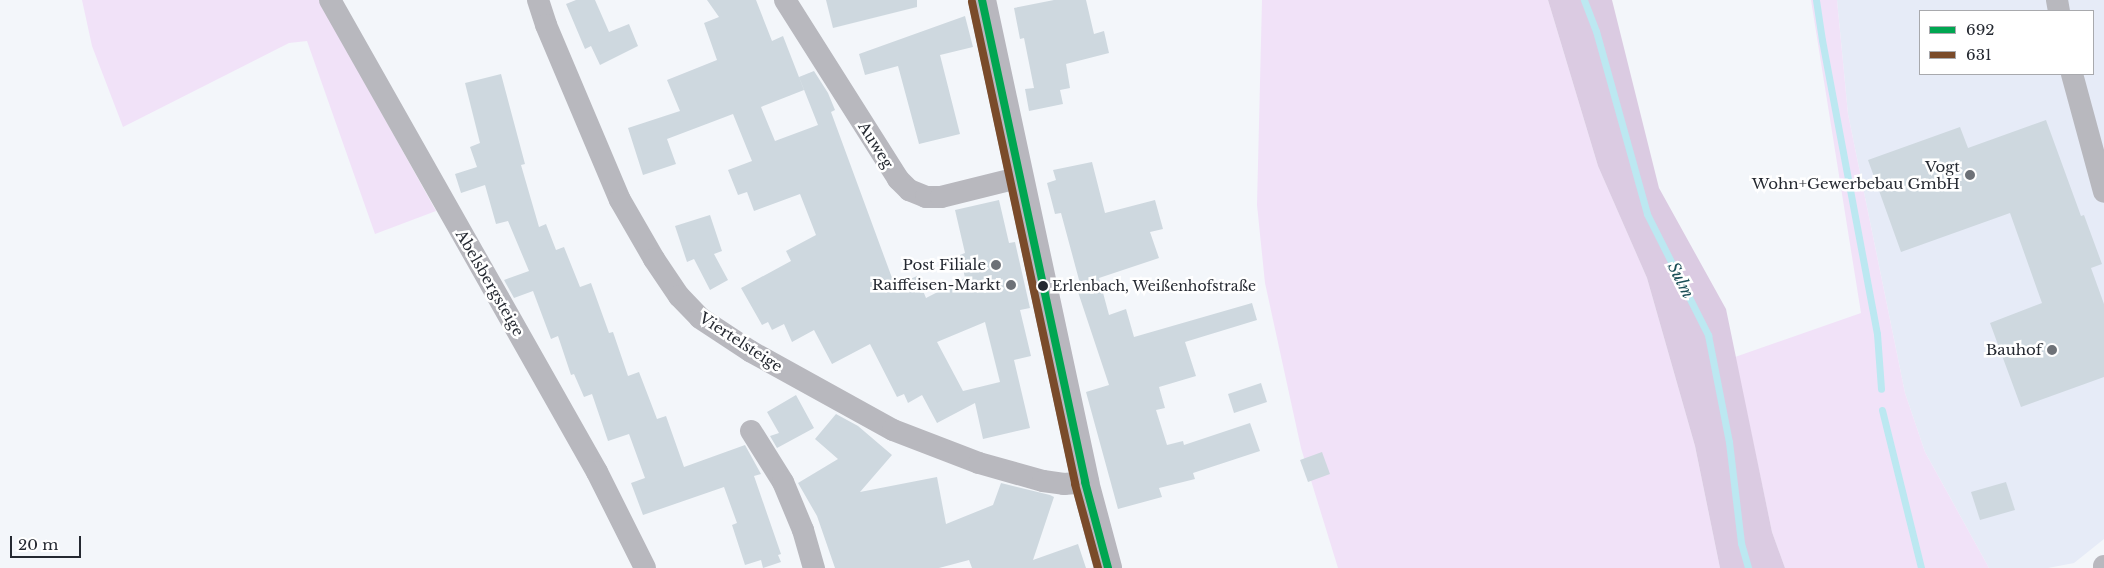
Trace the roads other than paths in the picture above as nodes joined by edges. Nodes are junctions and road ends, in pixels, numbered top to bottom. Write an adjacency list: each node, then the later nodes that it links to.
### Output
1 (330, 0): 10 (street, Abelsbergsteige)
2 (538, 0): 9 (street, Viertelsteige)
3 (786, 0): 6 (street, Auweg)
4 (982, 0): 6 (street)
5 (2072, 75): 7 (street)
6 (1021, 177): 9 (street)
7 (2104, 192)
8 (751, 431): 11 (street)
9 (1085, 482): 12 (street)
10 (645, 568)
11 (814, 568)
12 (1108, 568)

